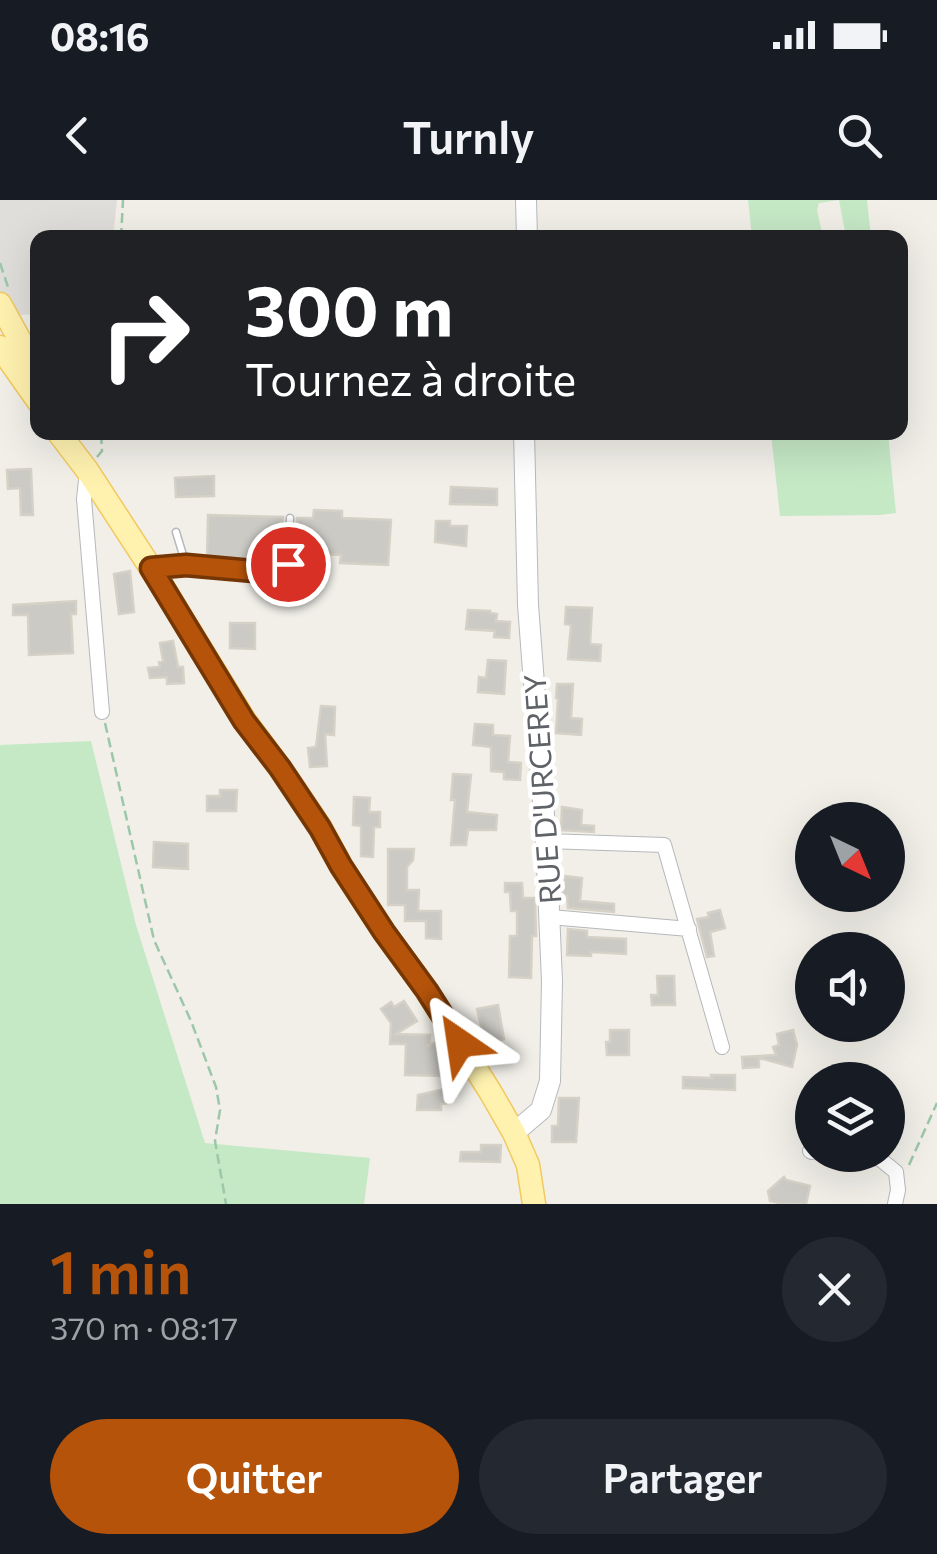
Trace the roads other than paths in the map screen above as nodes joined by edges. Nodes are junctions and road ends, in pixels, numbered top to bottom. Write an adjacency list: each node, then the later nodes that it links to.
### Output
1 (526, 200): 2 (street)
2 (528, 230)
3 (1, 306): 4 (street); 5 (main road)
4 (0, 349): 5 (main road)
5 (23, 372)
6 (64, 440): 9 (main road)
7 (74, 440): 9 (main road)
8 (524, 440): 15 (street, RUE D'URCEREY)
9 (87, 470): 13 (main road); 14 (street)
10 (290, 518): 12 (lane)
11 (176, 532): 12 (lane)
12 (186, 565): 13 (lane)
13 (151, 568): 19 (main road)
14 (102, 712)
15 (546, 840): 16 (street, RUE D'URCEREY); 17 (street)
16 (550, 917): 17 (street); 19 (street, RUE D'URCEREY)
17 (689, 929): 18 (street)
18 (722, 1047)
19 (514, 1133): 20 (main road)
20 (534, 1204)

